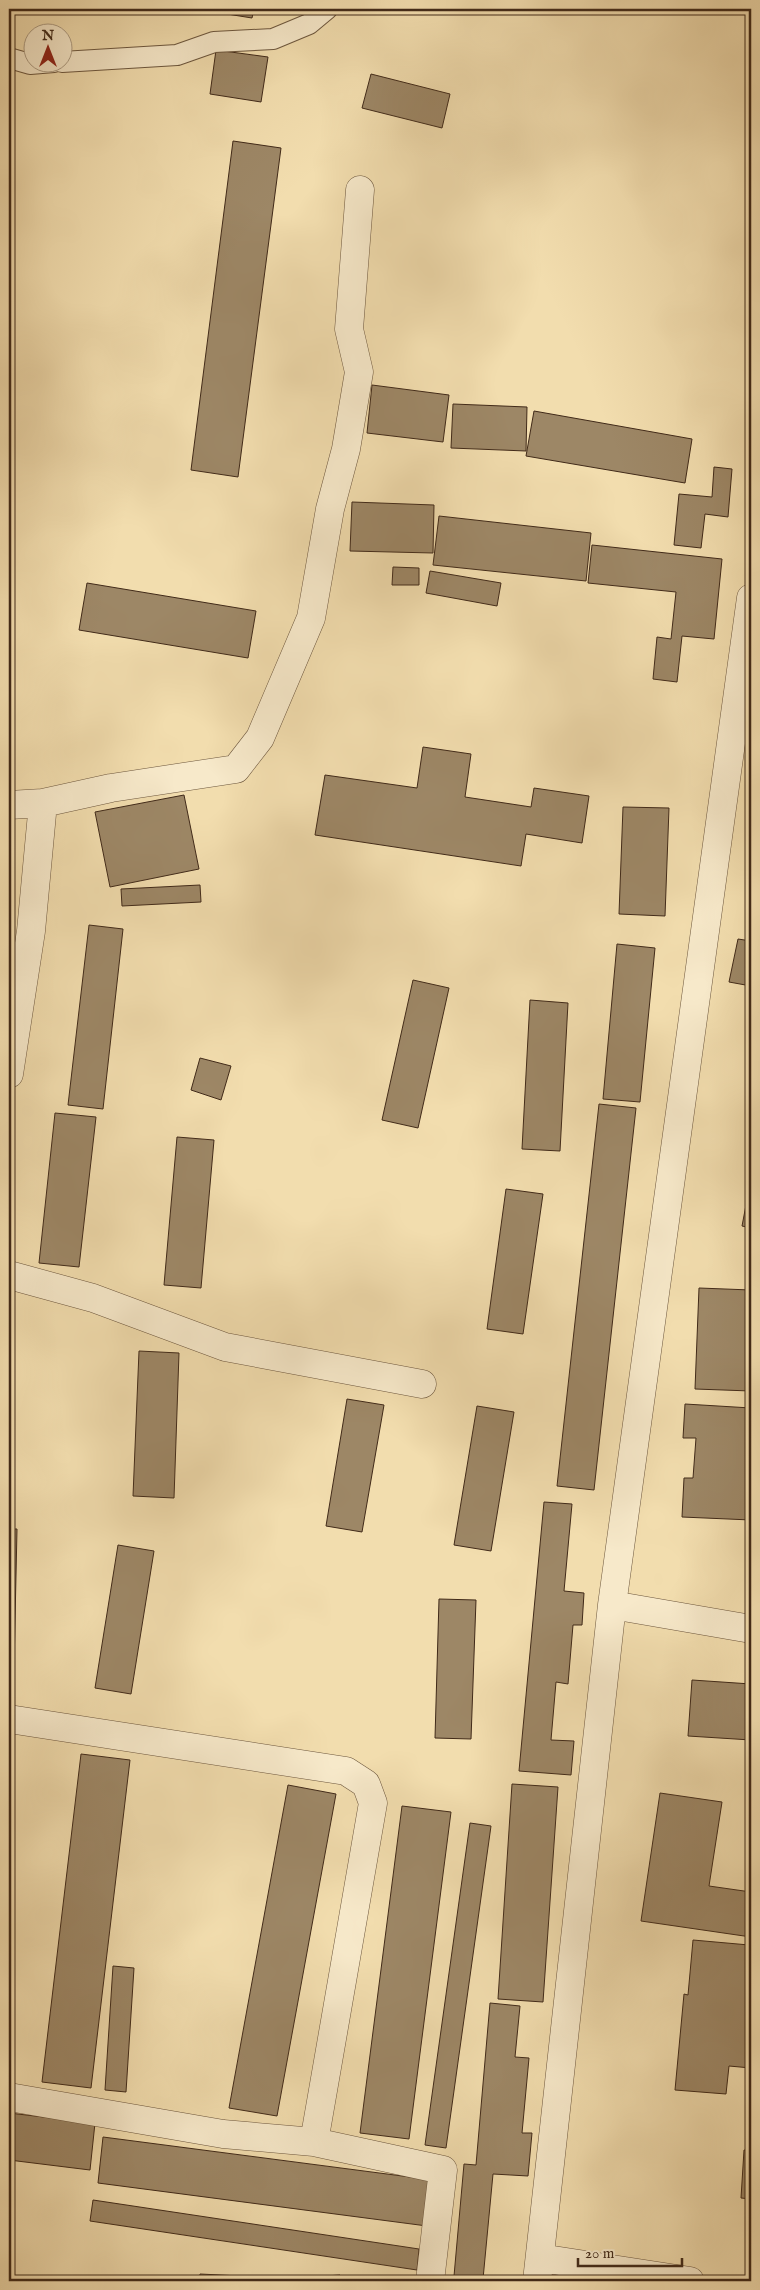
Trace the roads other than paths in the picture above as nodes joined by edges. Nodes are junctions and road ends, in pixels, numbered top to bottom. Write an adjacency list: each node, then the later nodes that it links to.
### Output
1 (327, 9): 3 (lane)
2 (9, 58): 4 (lane)
3 (72, 61)
4 (22, 62)
5 (360, 190): 7 (street)
6 (751, 598): 12 (street)
7 (43, 803): 8 (street); 9 (street)
8 (9, 805)
9 (9, 1074)
10 (9, 1274): 11 (street)
11 (422, 1384)
12 (612, 1605): 13 (street); 17 (street)
13 (751, 1629)
14 (9, 1719): 16 (street)
15 (9, 2097): 16 (street)
16 (314, 2142): 18 (street)
17 (538, 2270): 19 (street)
18 (430, 2281)
19 (690, 2281)

